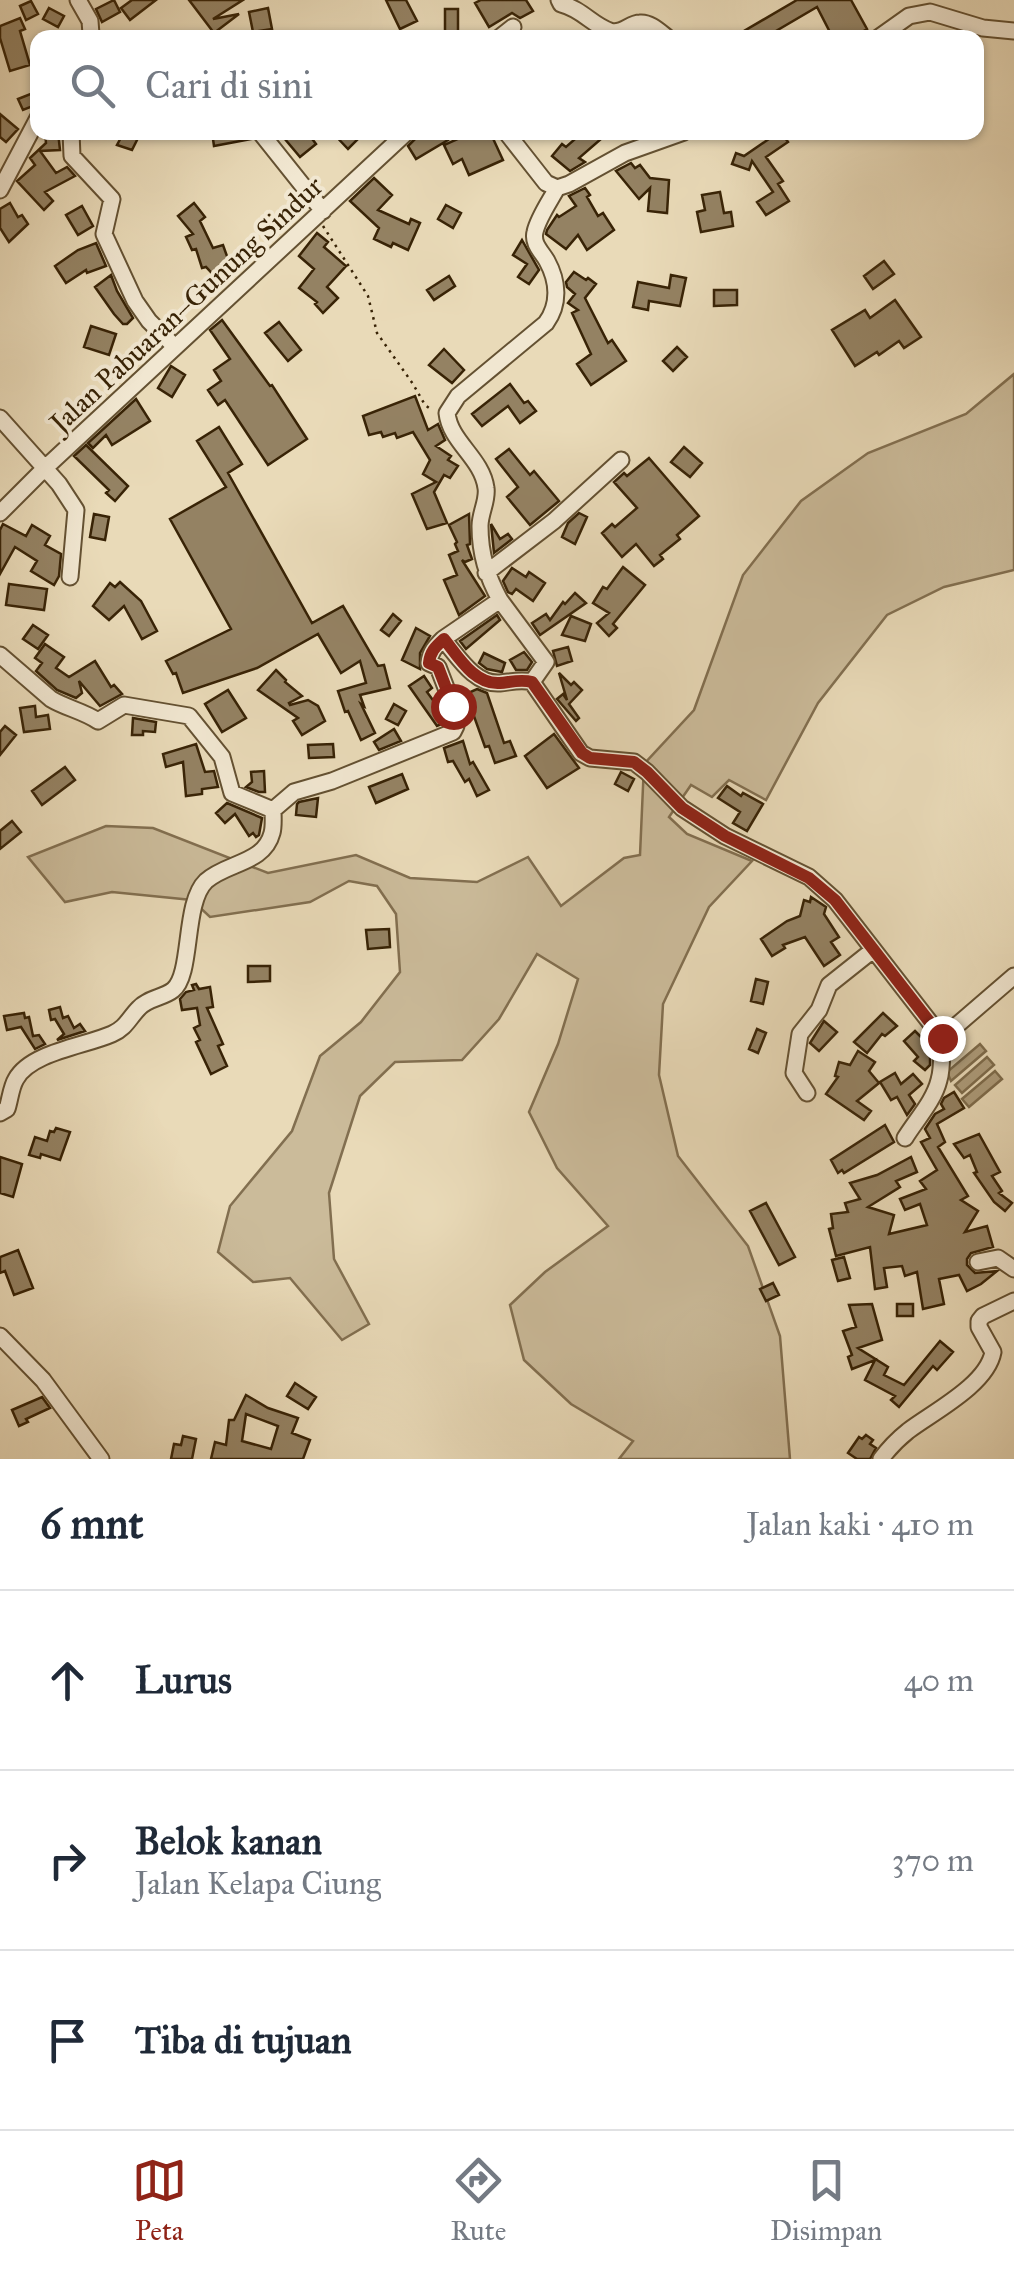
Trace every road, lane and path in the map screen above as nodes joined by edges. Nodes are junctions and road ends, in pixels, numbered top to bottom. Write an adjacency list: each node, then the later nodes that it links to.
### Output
1 (78, 0): 4 (street)
2 (559, 0): 6 (street)
3 (513, 27): 5 (street)
4 (91, 30)
5 (509, 30)
6 (608, 30)
7 (624, 30): 8 (street)
8 (655, 30)
9 (889, 30): 10 (street)
10 (1014, 31)
11 (30, 133): 18 (street)
12 (71, 140): 20 (street)
13 (266, 140): 19 (street)
14 (398, 140): 19 (street, Jalan Pabuaran–Gunung Sindur)
15 (512, 140): 17 (street)
16 (663, 140): 17 (street)
17 (557, 188): 22 (street)
18 (0, 190)
19 (320, 214): 20 (street, Jalan Pabuaran–Gunung Sindur); 22 (path)
20 (175, 347): 24 (street, Jalan Pabuaran–Gunung Sindur)
21 (0, 418): 24 (street)
22 (448, 422): 26 (street)
23 (621, 460): 26 (street)
24 (44, 469): 25 (street, Jalan Pabuaran–Gunung Sindur); 27 (street)
25 (0, 513)
26 (486, 573): 28 (street)
27 (70, 578)
28 (500, 600): 29 (street); 31 (street)
29 (444, 639): 31 (street); 32 (street)
30 (0, 655): 32 (street)
31 (532, 682): 33 (street)
32 (273, 810): 37 (street)
33 (873, 950): 35 (street); 36 (street)
34 (1014, 976): 35 (street)
35 (942, 1038): 38 (street)
36 (807, 1094)
37 (0, 1113)
38 (905, 1138)
39 (978, 1262): 40 (street)
40 (1014, 1269)
41 (1014, 1301): 44 (street)
42 (0, 1336): 43 (street)
43 (101, 1459)
44 (881, 1459)

